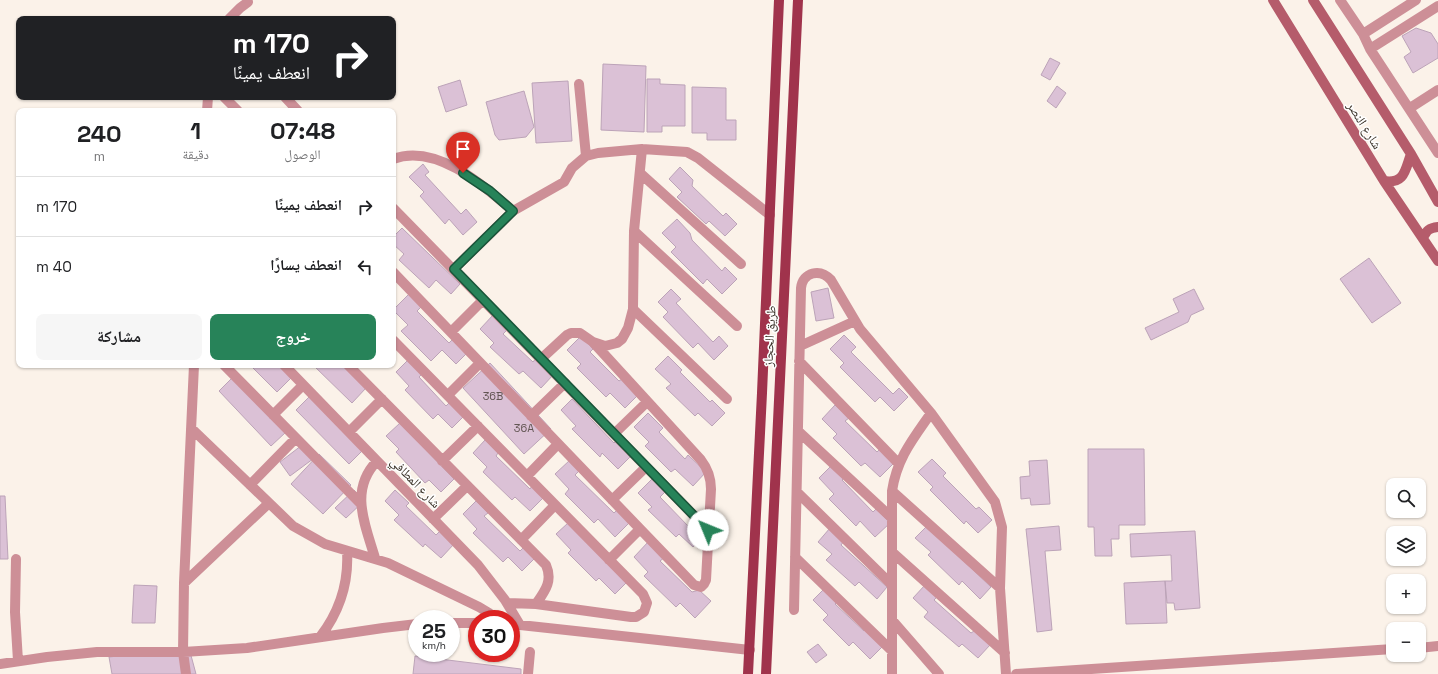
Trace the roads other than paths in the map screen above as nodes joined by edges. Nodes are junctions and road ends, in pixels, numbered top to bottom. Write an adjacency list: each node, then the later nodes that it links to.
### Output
1 (779, 0): 30 (main road, طريق الحجاز)
2 (798, 0): 118 (main road, طريق الحجاز)
3 (1273, 0): 26 (main road, شارع النصر)
4 (1313, 0): 21 (main road, شارع النصر)
5 (1340, 0): 10 (street)
6 (1416, 0): 10 (street)
7 (248, 2): 9 (street)
8 (1438, 6): 11 (street)
9 (232, 16)
10 (1363, 34): 11 (street)
11 (1370, 49): 18 (street)
12 (579, 84): 23 (street)
13 (1438, 90): 18 (street)
14 (227, 100): 16 (street)
15 (288, 100): 17 (street)
16 (235, 108)
17 (295, 108)
18 (1410, 108): 19 (street)
19 (1435, 142): 22 (street)
20 (642, 149): 23 (street); 25 (street); 30 (street)
21 (1411, 154): 26 (main road); 27 (main road, شارع النصر)
22 (1438, 154)
23 (586, 156): 28 (street)
24 (396, 159): 28 (street)
25 (640, 173): 32 (street); 35 (street)
26 (1384, 181): 33 (main road, شارع النصر)
27 (1438, 202)
28 (513, 211): 36 (street)
29 (396, 215): 36 (street)
30 (770, 215): 108 (main road, طريق الحجاز)
31 (1438, 227): 33 (main road)
32 (634, 231): 39 (street); 41 (street)
33 (1423, 238): 34 (main road, شارع النصر)
34 (1438, 261)
35 (741, 264)
36 (454, 269): 38 (street)
37 (396, 275): 42 (street)
38 (483, 300): 42 (street); 46 (street)
39 (633, 309): 43 (street); 57 (street)
40 (855, 320): 45 (street); 45 (street); 59 (street)
41 (737, 326)
42 (451, 332): 48 (street)
43 (593, 342): 46 (street); 58 (street)
44 (396, 343): 55 (street)
45 (800, 346): 47 (street)
46 (541, 359): 53 (street)
47 (799, 361): 64 (street); 71 (street)
48 (480, 363): 55 (street); 61 (street)
49 (194, 368): 63 (street)
50 (227, 368): 60 (street)
51 (287, 368): 54 (street, شارع المطافي)
52 (351, 368): 56 (street)
53 (565, 384): 61 (street); 66 (street)
54 (303, 385): 60 (street); 65 (street, شارع المطافي)
55 (448, 396): 62 (street)
56 (382, 399): 65 (street); 70 (street)
57 (727, 399)
58 (647, 402): 66 (street); 85 (street)
59 (931, 413): 71 (street); 95 (street)
60 (273, 415): 67 (street)
61 (531, 416): 68 (street)
62 (478, 426): 70 (street); 73 (street)
63 (191, 428): 74 (street); 93 (street)
64 (798, 431): 77 (street); 82 (street)
65 (349, 432): 69 (street, شارع المطافي)
66 (614, 434): 72 (street)
67 (296, 438): 74 (street); 80 (street)
68 (558, 444): 73 (street); 78 (street)
69 (377, 461): 80 (street); 83 (street, شارع المطافي)
70 (442, 461): 75 (street)
71 (899, 464): 76 (street)
72 (646, 467): 78 (street); 85 (street)
73 (527, 476): 81 (street)
74 (250, 484): 79 (street)
75 (468, 486): 83 (street); 86 (street)
76 (892, 490): 82 (street); 95 (street)
77 (796, 492): 90 (street); 94 (street)
78 (612, 500): 84 (street)
79 (269, 503): 87 (street); 93 (street)
80 (360, 503): 89 (street)
81 (556, 505): 86 (street); 92 (street)
82 (892, 518): 88 (street)
83 (434, 519): 96 (street, شارع المطافي)
84 (640, 529): 85 (street); 92 (street)
85 (708, 530)
86 (521, 540): 97 (street)
87 (347, 551): 89 (street); 104 (street)
88 (892, 552): 94 (street); 112 (street)
89 (374, 558): 98 (street)
90 (795, 558): 100 (street); 109 (street)
91 (16, 559): 113 (street)
92 (609, 560): 97 (street)
93 (184, 583): 110 (street)
94 (892, 585): 101 (street)
95 (1000, 588): 112 (street)
96 (507, 603): 97 (street); 99 (street, شارع المطافي)
97 (536, 604)
98 (484, 610)
99 (510, 610)
100 (794, 610)
101 (892, 620): 109 (street); 120 (street)
102 (408, 625): 104 (street)
103 (520, 625): 108 (street)
104 (320, 638): 110 (street)
105 (1438, 646): 106 (street)
106 (1426, 647)
107 (1386, 649): 122 (street)
108 (750, 650): 117 (main road, طريق الحجاز)
109 (892, 651): 119 (street)
110 (183, 652): 113 (street); 115 (street)
111 (530, 652): 116 (street)
112 (1005, 653): 121 (street)
113 (18, 661): 114 (street)
114 (0, 664)
115 (186, 674)
116 (528, 674)
117 (748, 674)
118 (766, 674)
119 (892, 674)
120 (939, 674)
121 (1006, 674)
122 (1016, 674)

